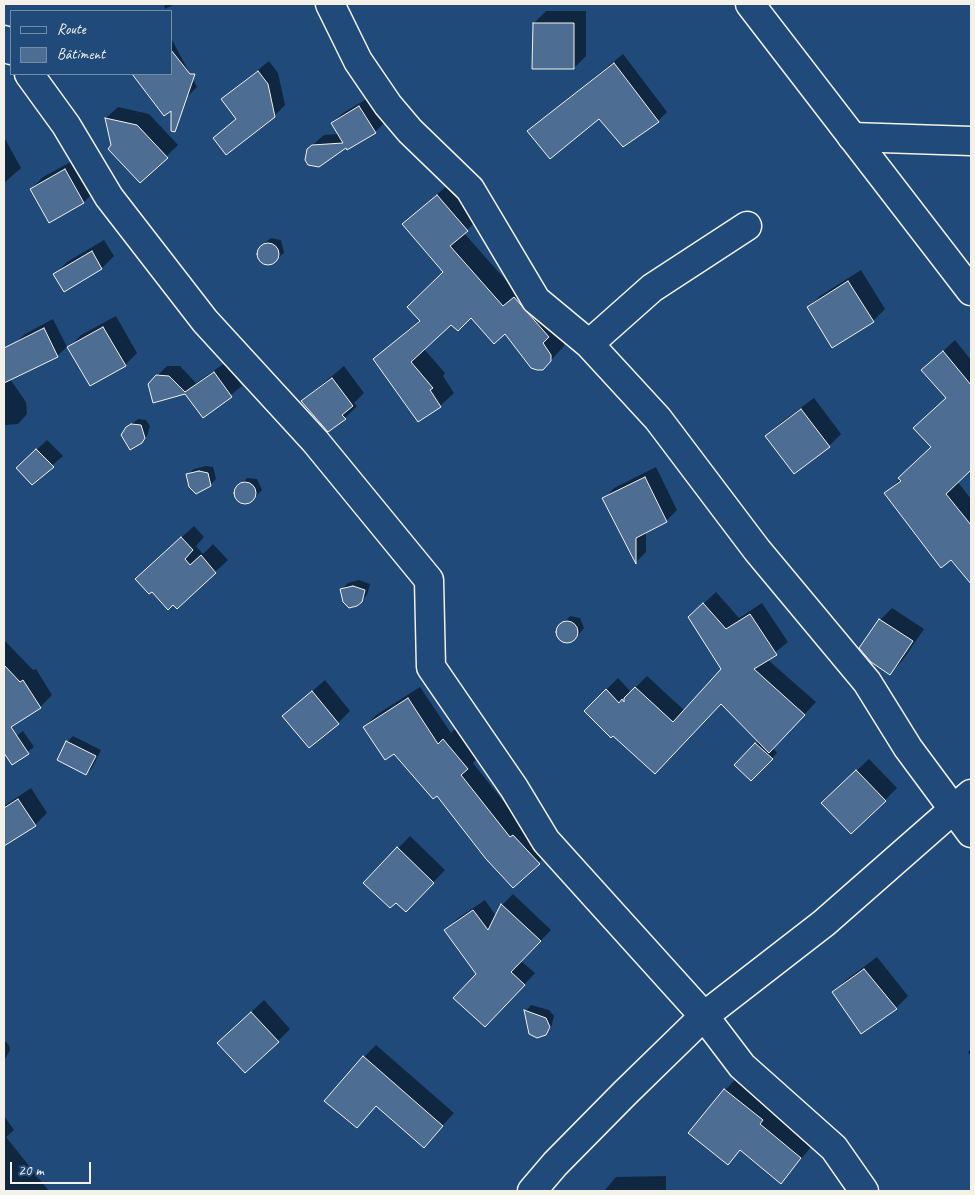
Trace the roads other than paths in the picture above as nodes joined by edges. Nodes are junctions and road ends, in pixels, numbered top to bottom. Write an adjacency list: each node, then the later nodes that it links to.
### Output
1 (330, 4): 8 (main road)
2 (750, 4): 4 (main road)
3 (30, 75): 11 (main road)
4 (852, 137): 5 (main road); 7 (main road)
5 (971, 141)
6 (747, 226): 8 (main road)
7 (971, 290)
8 (589, 344): 9 (main road)
9 (962, 801): 10 (main road); 11 (main road)
10 (971, 833)
11 (704, 1016): 12 (main road); 13 (main road)
12 (532, 1191)
13 (864, 1191)

